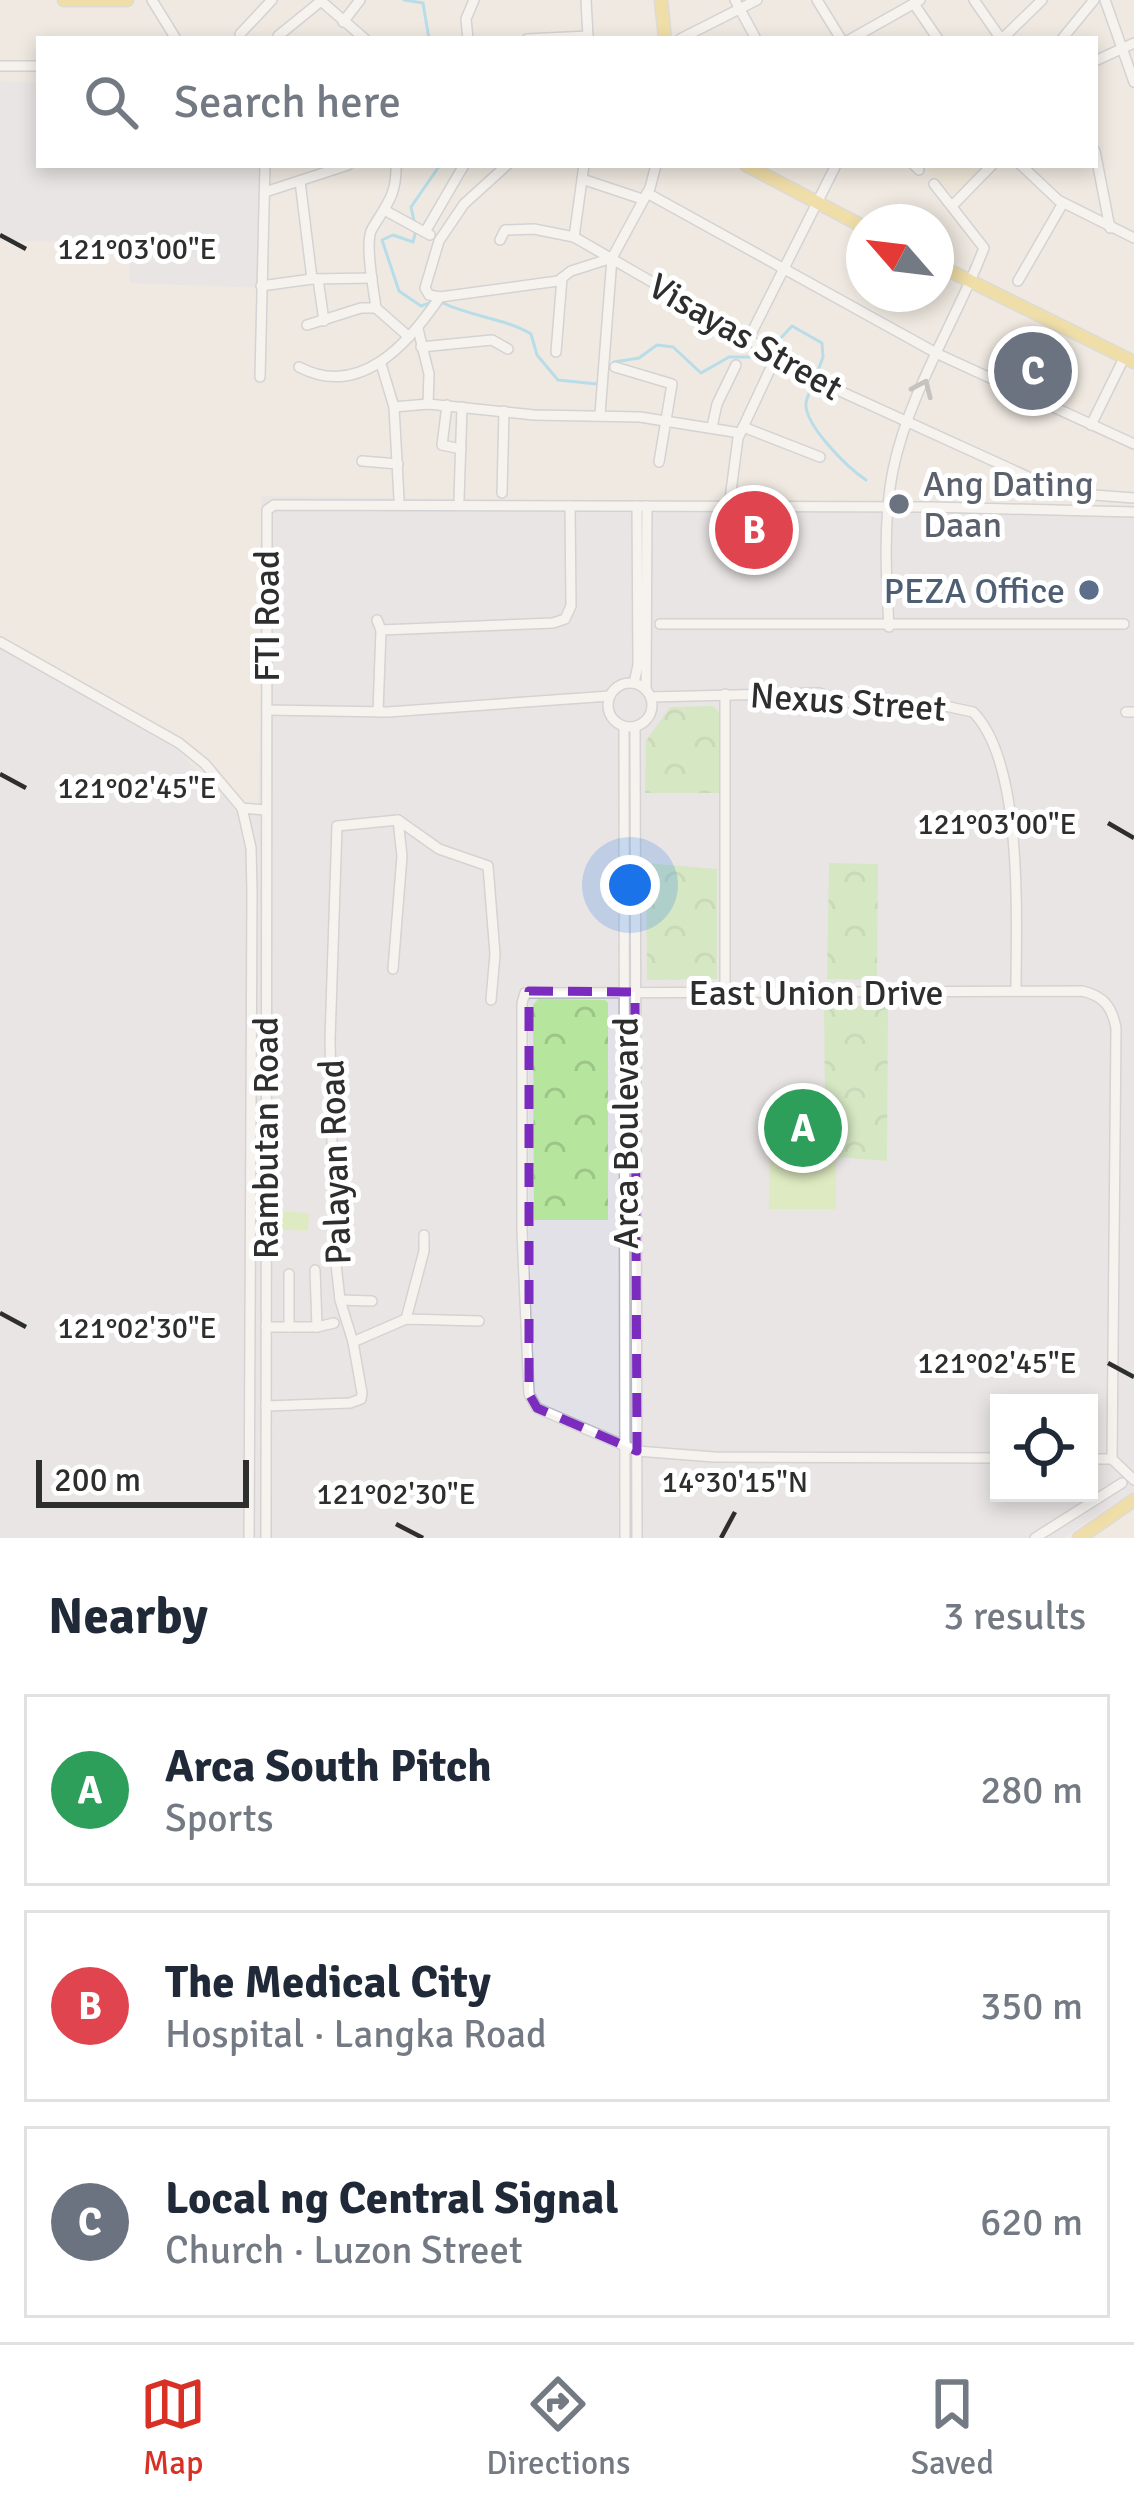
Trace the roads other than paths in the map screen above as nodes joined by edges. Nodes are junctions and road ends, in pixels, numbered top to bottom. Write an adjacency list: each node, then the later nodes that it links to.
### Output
1 (64, 0): 2 (main road)
2 (127, 0)
3 (152, 0): 22 (street)
4 (272, 0): 21 (street)
5 (360, 0): 20 (street)
6 (474, 0): 25 (street)
7 (586, 0): 26 (street)
8 (661, 0): 27 (main road)
9 (757, 0): 18 (street)
10 (817, 0): 30 (street)
11 (974, 0): 33 (street)
12 (1025, 0): 19 (street)
13 (1042, 0): 19 (street)
14 (1094, 0): 35 (street)
15 (1105, 0): 36 (street)
16 (320, 1): 20 (street); 23 (street)
17 (915, 2): 31 (street); 32 (street)
18 (738, 5): 28 (street); 29 (street)
19 (1032, 12): 34 (street)
20 (343, 22): 24 (street)
21 (240, 34)
22 (174, 36)
23 (279, 36)
24 (361, 36)
25 (468, 36)
26 (588, 36)
27 (664, 36)
28 (685, 36)
29 (754, 36)
30 (839, 36)
31 (856, 36)
32 (936, 36)
33 (999, 36)
34 (1004, 36)
35 (1064, 36)
36 (1128, 44): 37 (street); 40 (street)
37 (1098, 59)
38 (0, 66): 39 (street)
39 (36, 66)
40 (1134, 82)
41 (1098, 165): 66 (street)
42 (265, 168): 56 (street)
43 (339, 168): 54 (street)
44 (396, 168): 63 (street)
45 (462, 168): 65 (street)
46 (504, 168): 70 (street)
47 (584, 168): 53 (street)
48 (655, 168): 57 (street)
49 (752, 168): 59 (main road)
50 (835, 168): 59 (street)
51 (989, 168): 61 (street)
52 (1024, 168): 58 (street)
53 (582, 179): 57 (street); 67 (street)
54 (301, 181): 56 (street); 76 (street)
55 (934, 184): 60 (street)
56 (265, 192): 79 (street)
57 (645, 196): 71 (street); 72 (street)
58 (1063, 203): 66 (street); 77 (street)
59 (818, 204): 64 (main road); 72 (street)
60 (952, 204)
61 (954, 204)
62 (954, 206): 78 (street)
63 (386, 211): 65 (street); 74 (street)
64 (846, 218)
65 (418, 228): 70 (street)
66 (1111, 228): 68 (street)
67 (574, 237): 69 (street, Visayas Street); 71 (street, Visayas Street)
68 (1134, 238)
69 (500, 240)
70 (439, 241): 80 (street)
71 (611, 258): 75 (street); 85 (street, Visayas Street); 102 (street)
72 (786, 270): 85 (street); 89 (street)
73 (954, 273): 78 (main road)
74 (372, 278): 76 (street); 81 (street)
75 (562, 278): 80 (street); 88 (street)
76 (315, 279): 79 (street); 82 (street)
77 (1018, 281)
78 (971, 282): 89 (street); 90 (main road)
79 (261, 286): 96 (street)
80 (440, 297): 84 (street)
81 (376, 308): 82 (street); 84 (street)
82 (324, 321): 83 (street)
83 (307, 325)
84 (413, 333): 86 (street); 92 (street)
85 (749, 338): 91 (street, Visayas Street)
86 (421, 347): 87 (street); 97 (street)
87 (508, 349)
88 (556, 352)
89 (938, 354): 104 (street, one-way to 89); 105 (street)
90 (1129, 360): 105 (street)
91 (774, 361): 104 (street, Visayas Street); 107 (street)
92 (381, 364): 94 (street); 100 (street)
93 (736, 365): 106 (street)
94 (299, 367)
95 (615, 367): 103 (street)
96 (260, 377)
97 (428, 404): 98 (street); 100 (street)
98 (447, 405): 99 (street); 109 (street)
99 (462, 406): 101 (street); 109 (street)
100 (394, 407): 113 (street)
101 (504, 411): 102 (street); 114 (street)
102 (599, 414): 103 (street)
103 (666, 420): 106 (street); 112 (street)
104 (908, 422): 115 (street, Visayas Street); 121 (street)
105 (1091, 425): 108 (street)
106 (712, 427): 107 (street)
107 (741, 430): 110 (street); 118 (street)
108 (1134, 443)
109 (461, 449): 117 (street)
110 (820, 457)
111 (362, 461): 113 (street)
112 (659, 462)
113 (398, 464): 116 (street)
114 (502, 493)
115 (1134, 498)
116 (400, 499)
117 (459, 499)
118 (730, 499)
119 (570, 506): 120 (street); 131 (street, FTI Road); 132 (street)
120 (642, 506): 121 (street); 127 (street); 128 (street)
121 (889, 507): 122 (street); 125 (street)
122 (1134, 512)
123 (660, 624): 125 (street)
124 (1124, 624): 125 (street)
125 (889, 627)
126 (0, 642): 134 (street)
127 (634, 683): 128 (street); 130 (street)
128 (649, 694): 129 (street, Nexus Street); 133 (street)
129 (725, 694): 138 (street, Nexus Street); 140 (street)
130 (610, 696): 132 (street); 133 (street)
131 (267, 710): 132 (street); 135 (street, FTI Road)
132 (378, 712)
133 (630, 727): 139 (street, Arca Boulevard)
134 (242, 808): 135 (street); 161 (street)
135 (265, 810): 151 (street, Rambutan Road)
136 (398, 820): 137 (street); 141 (street); 145 (street, Palayan Road)
137 (393, 969)
138 (1016, 991): 140 (street, East Union Drive); 158 (street, East Union Drive)
139 (630, 992): 140 (street, East Union Drive); 155 (street, Arca Boulevard); 155 (street, East Union Drive)
140 (725, 992)
141 (491, 1000)
142 (424, 1234): 147 (street)
143 (315, 1270): 150 (street)
144 (289, 1274): 152 (street)
145 (340, 1300): 146 (street); 153 (street, Palayan Road)
146 (372, 1301)
147 (406, 1319): 148 (street); 153 (street)
148 (479, 1321)
149 (334, 1323): 150 (street)
150 (317, 1327): 152 (street)
151 (266, 1328): 152 (street); 154 (street, Rambutan Road)
152 (289, 1328)
153 (353, 1342): 154 (street, Palayan Road)
154 (266, 1406): 162 (street, Rambutan Road)
155 (632, 1448): 156 (street); 163 (street, Arca Boulevard); 164 (street, Arca Boulevard)
156 (990, 1458)
157 (1098, 1459): 158 (street)
158 (1112, 1459): 159 (street)
159 (1126, 1478): 160 (street); 165 (street)
160 (1134, 1500): 166 (main road)
161 (249, 1538)
162 (266, 1538)
163 (625, 1538)
164 (637, 1538)
165 (1035, 1538)
166 (1078, 1538)

